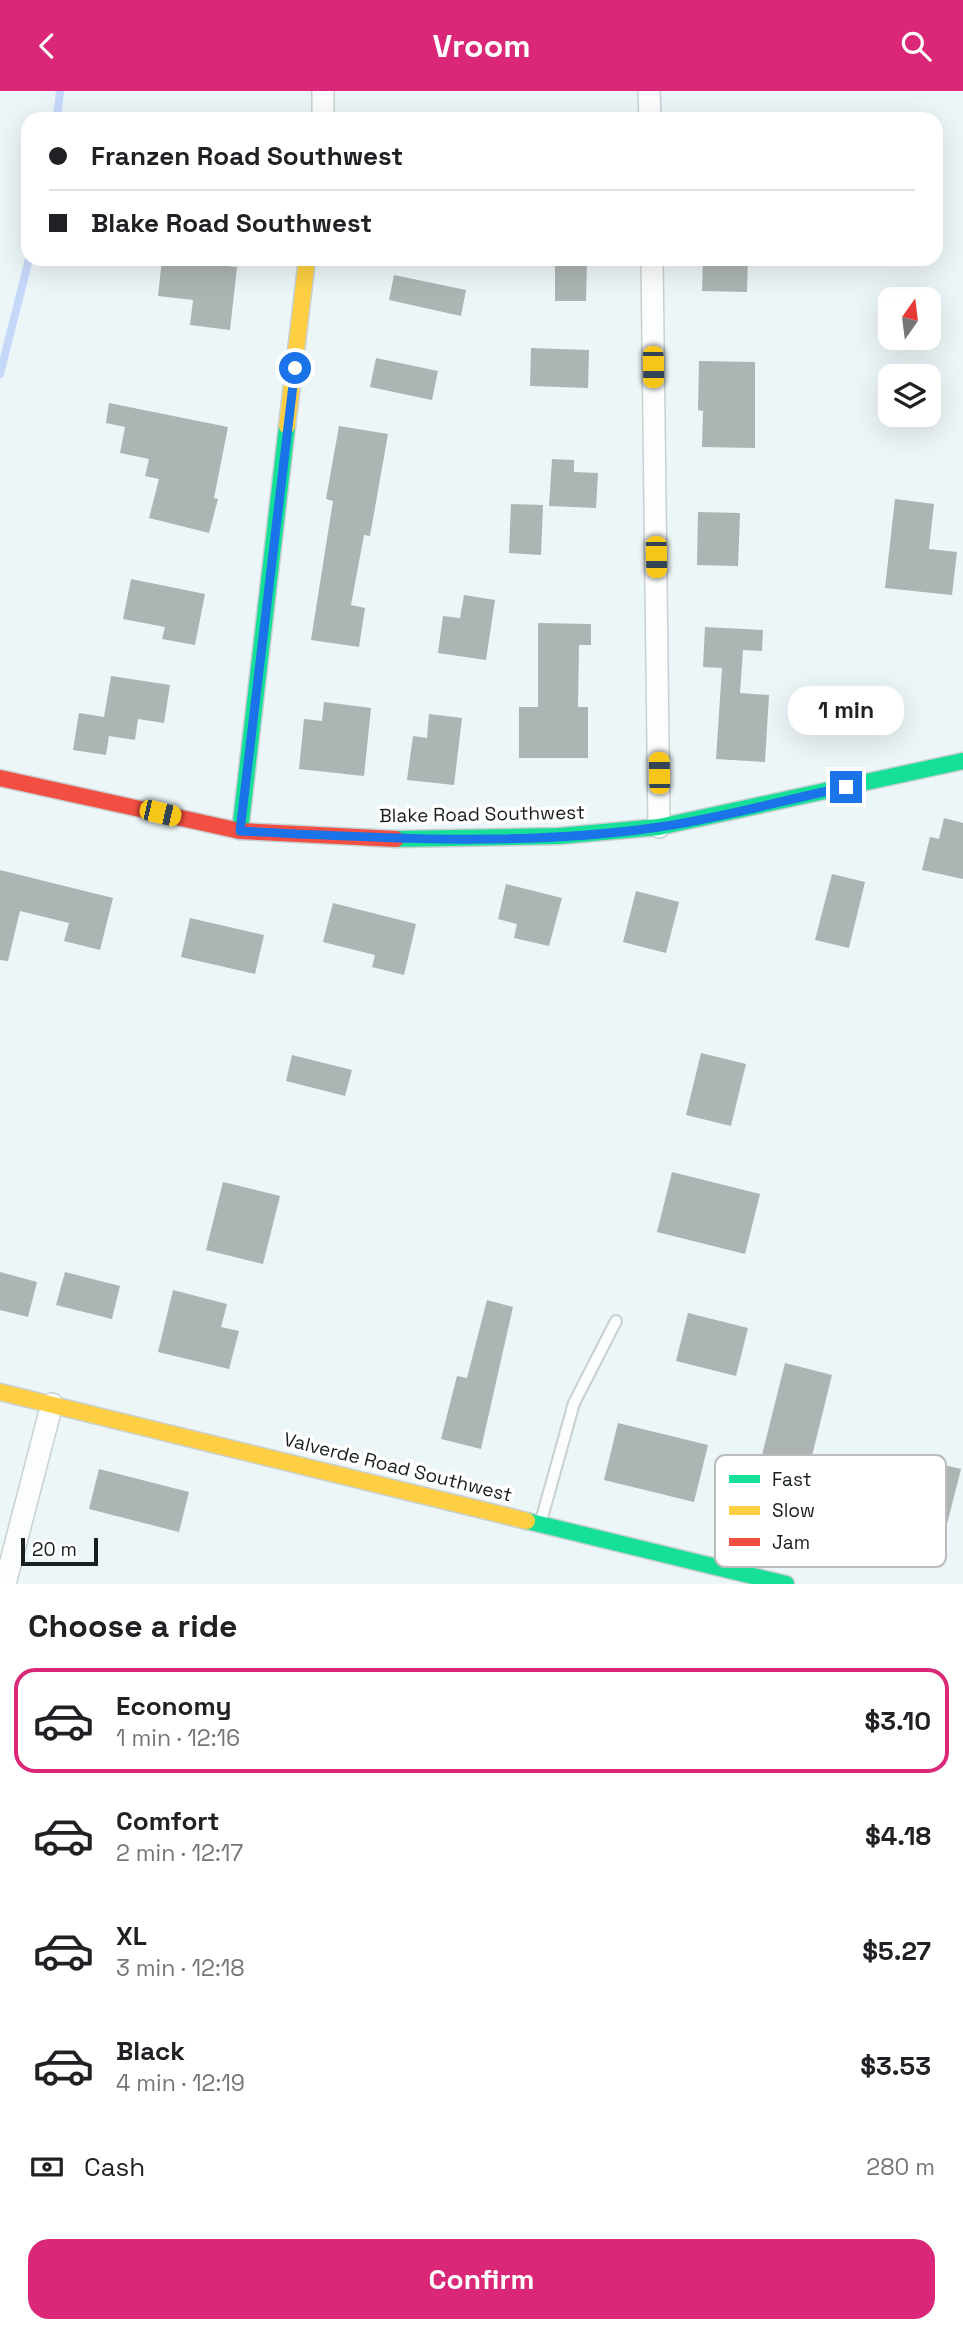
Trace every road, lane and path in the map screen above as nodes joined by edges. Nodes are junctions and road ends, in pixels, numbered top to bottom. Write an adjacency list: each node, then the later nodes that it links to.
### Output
1 (323, 91): 3 (street)
2 (649, 91): 4 (street)
3 (323, 112)
4 (650, 112)
5 (306, 266): 10 (street)
6 (652, 266): 9 (street)
7 (963, 761): 9 (street, Blake Road Southwest)
8 (0, 778): 10 (street, Blake Road Southwest)
9 (659, 827): 10 (street, Blake Road Southwest)
10 (240, 831)
11 (616, 1321): 14 (lane)
12 (0, 1392): 13 (street, Valverde Road Southwest)
13 (52, 1404): 14 (street, Valverde Road Southwest); 17 (street)
14 (541, 1524): 15 (street, Valverde Road Southwest)
15 (715, 1567)
16 (717, 1567): 18 (street, Valverde Road Southwest)
17 (5, 1584)
18 (786, 1584)

